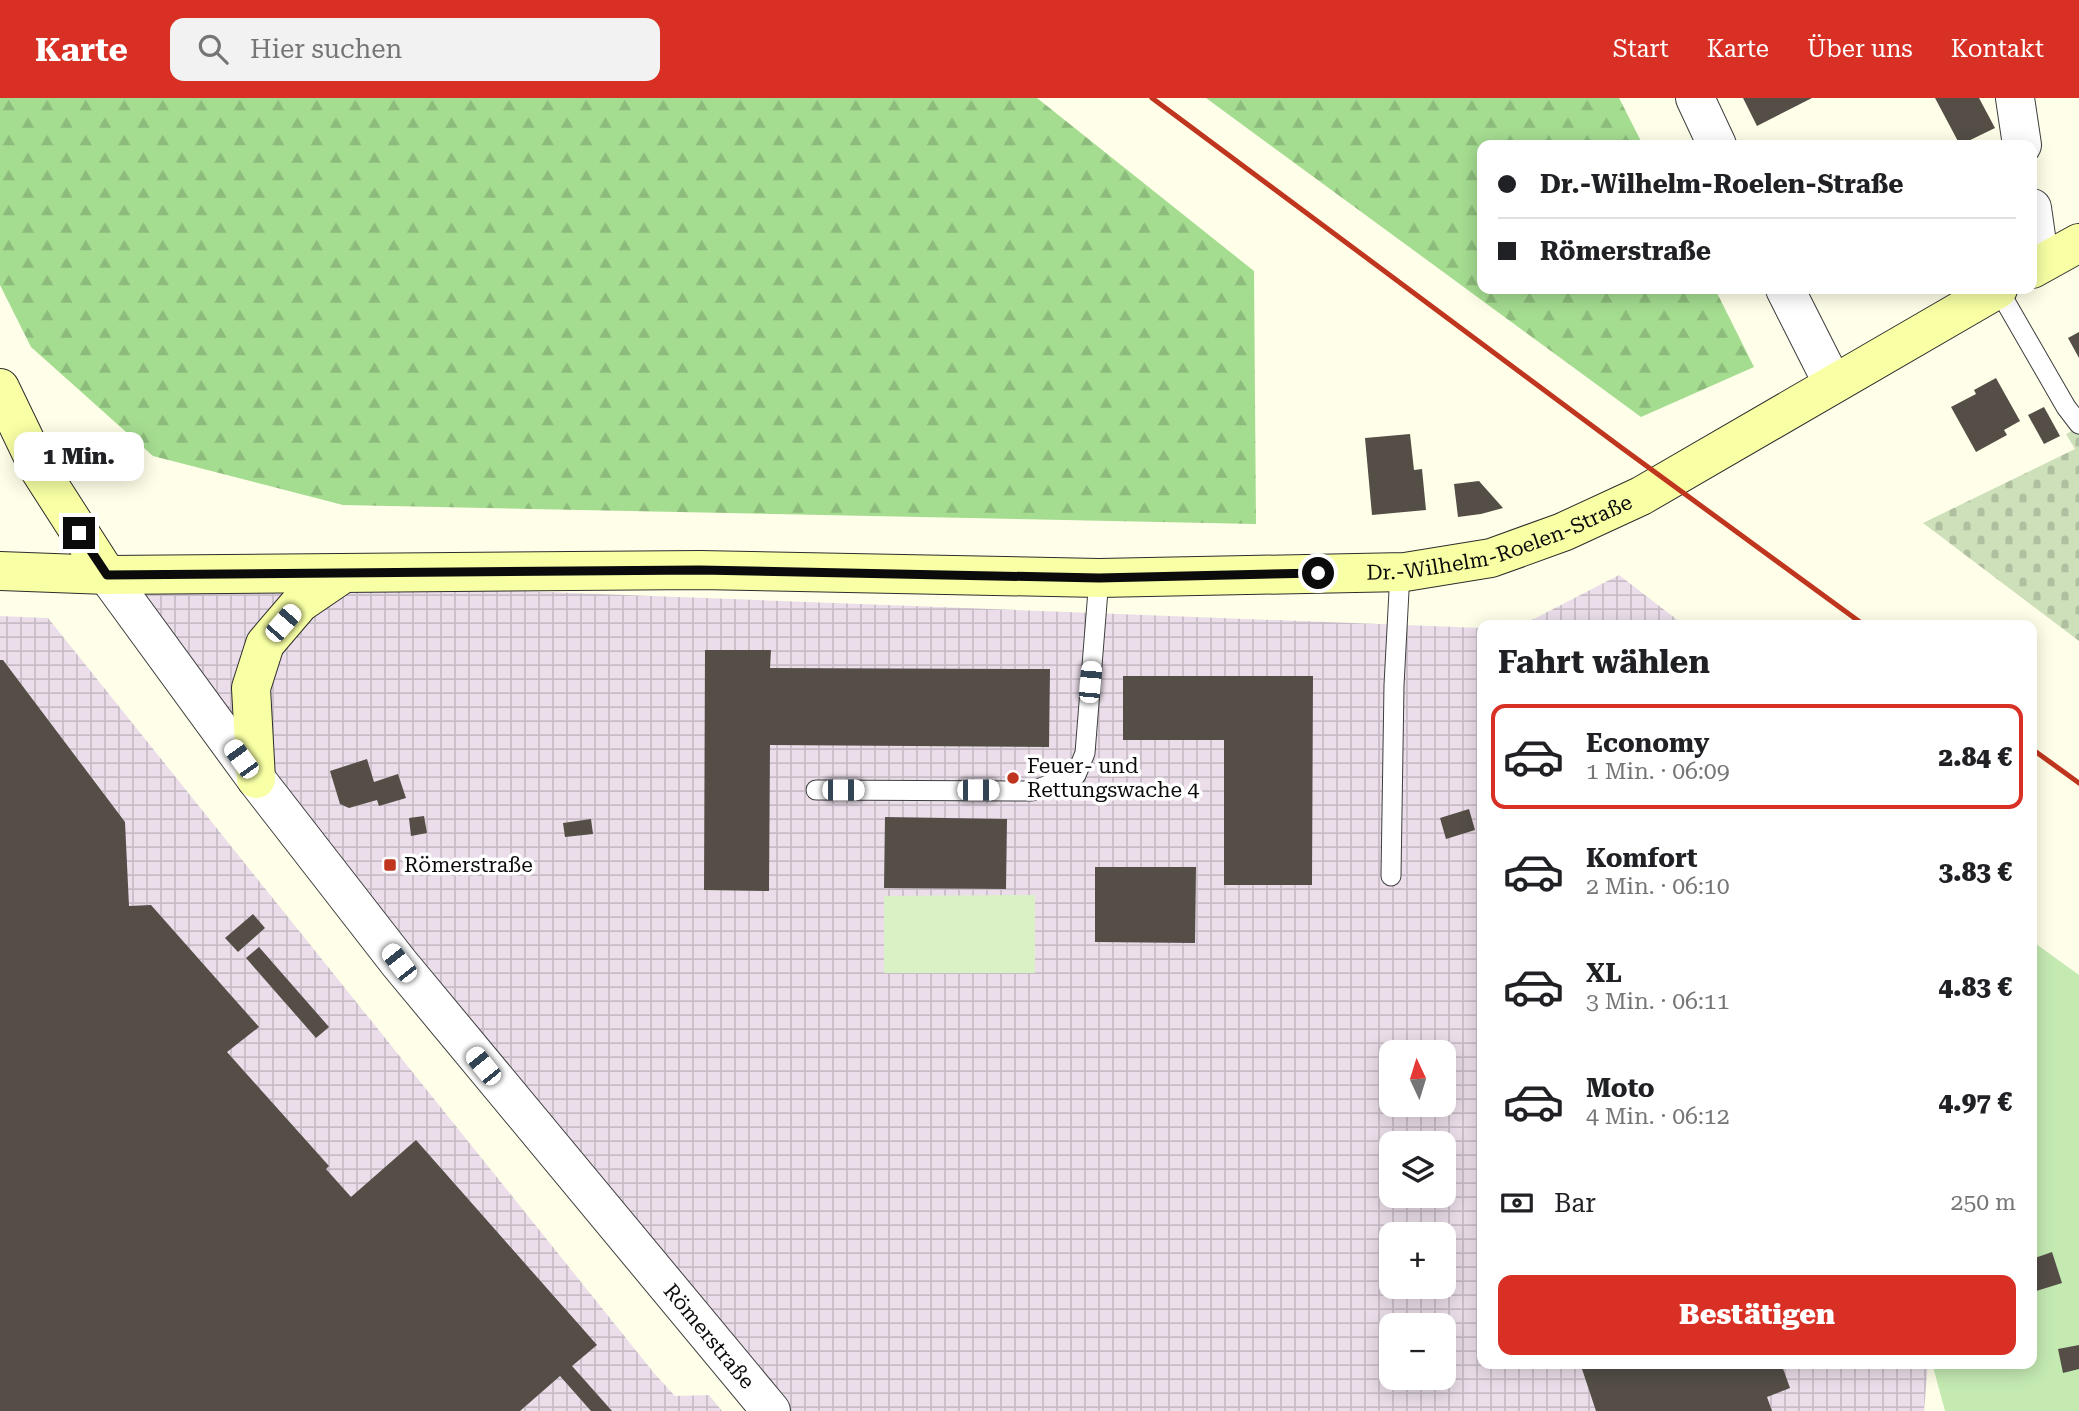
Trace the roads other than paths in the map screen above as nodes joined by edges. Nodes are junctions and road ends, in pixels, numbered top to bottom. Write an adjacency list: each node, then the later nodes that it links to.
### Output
1 (1695, 98): 3 (street)
2 (2015, 98): 4 (street)
3 (1715, 140)
4 (2021, 140)
5 (2079, 243): 6 (main road)
6 (2037, 266)
7 (1788, 294): 10 (street)
8 (1989, 294): 10 (main road, Dr.-Wilhelm-Roelen-Straße)
9 (2001, 294): 12 (lane)
10 (1833, 384): 14 (main road, Dr.-Wilhelm-Roelen-Straße)
11 (0, 388): 16 (main road, Römerstraße)
12 (2079, 424)
13 (0, 571): 16 (main road, Dr.-Wilhelm-Roelen-Straße)
14 (1400, 572): 17 (main road, Dr.-Wilhelm-Roelen-Straße); 20 (lane)
15 (344, 573): 16 (main road, Dr.-Wilhelm-Roelen-Straße); 17 (main road, Dr.-Wilhelm-Roelen-Straße); 18 (main road)
16 (107, 575): 18 (street, Römerstraße)
17 (1099, 578): 19 (lane)
18 (256, 779): 21 (street, Römerstraße)
19 (816, 790)
20 (1391, 876)
21 (771, 1411)

